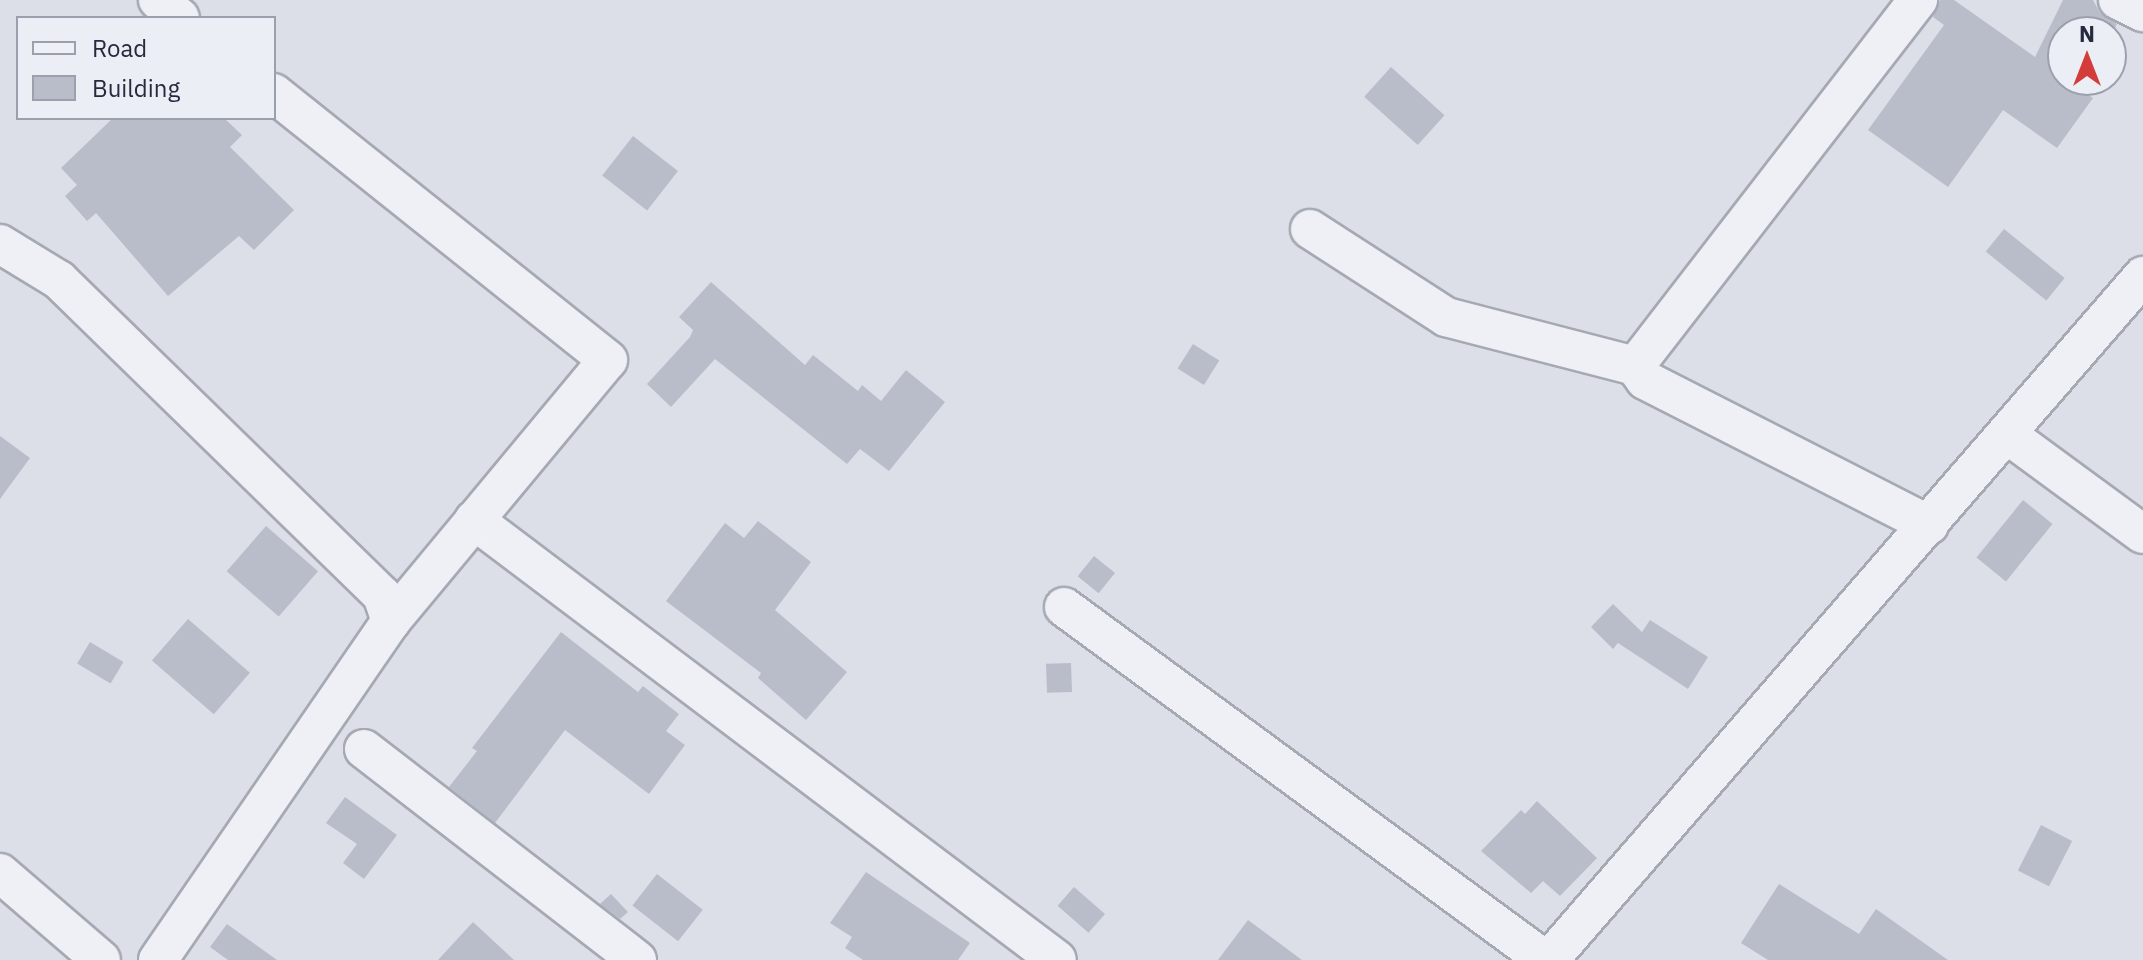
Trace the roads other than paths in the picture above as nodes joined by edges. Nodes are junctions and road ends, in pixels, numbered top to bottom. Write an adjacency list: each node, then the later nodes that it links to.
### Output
1 (158, 0): 5 (street)
2 (1918, 0): 10 (street)
3 (2118, 0): 4 (street)
4 (2143, 12)
5 (178, 16)
6 (276, 95): 12 (street)
7 (1310, 229): 10 (street)
8 (0, 244): 16 (street)
9 (2143, 276): 11 (street)
10 (1635, 366): 13 (street)
11 (2008, 435): 13 (street); 14 (street)
12 (474, 520): 16 (street); 22 (street)
13 (1929, 525): 23 (street)
14 (2143, 534)
15 (1064, 607): 23 (street)
16 (391, 621): 20 (street)
17 (364, 749): 21 (street)
18 (0, 873): 19 (street)
19 (101, 960)
20 (158, 960)
21 (637, 960)
22 (1057, 960)
23 (1547, 960)

